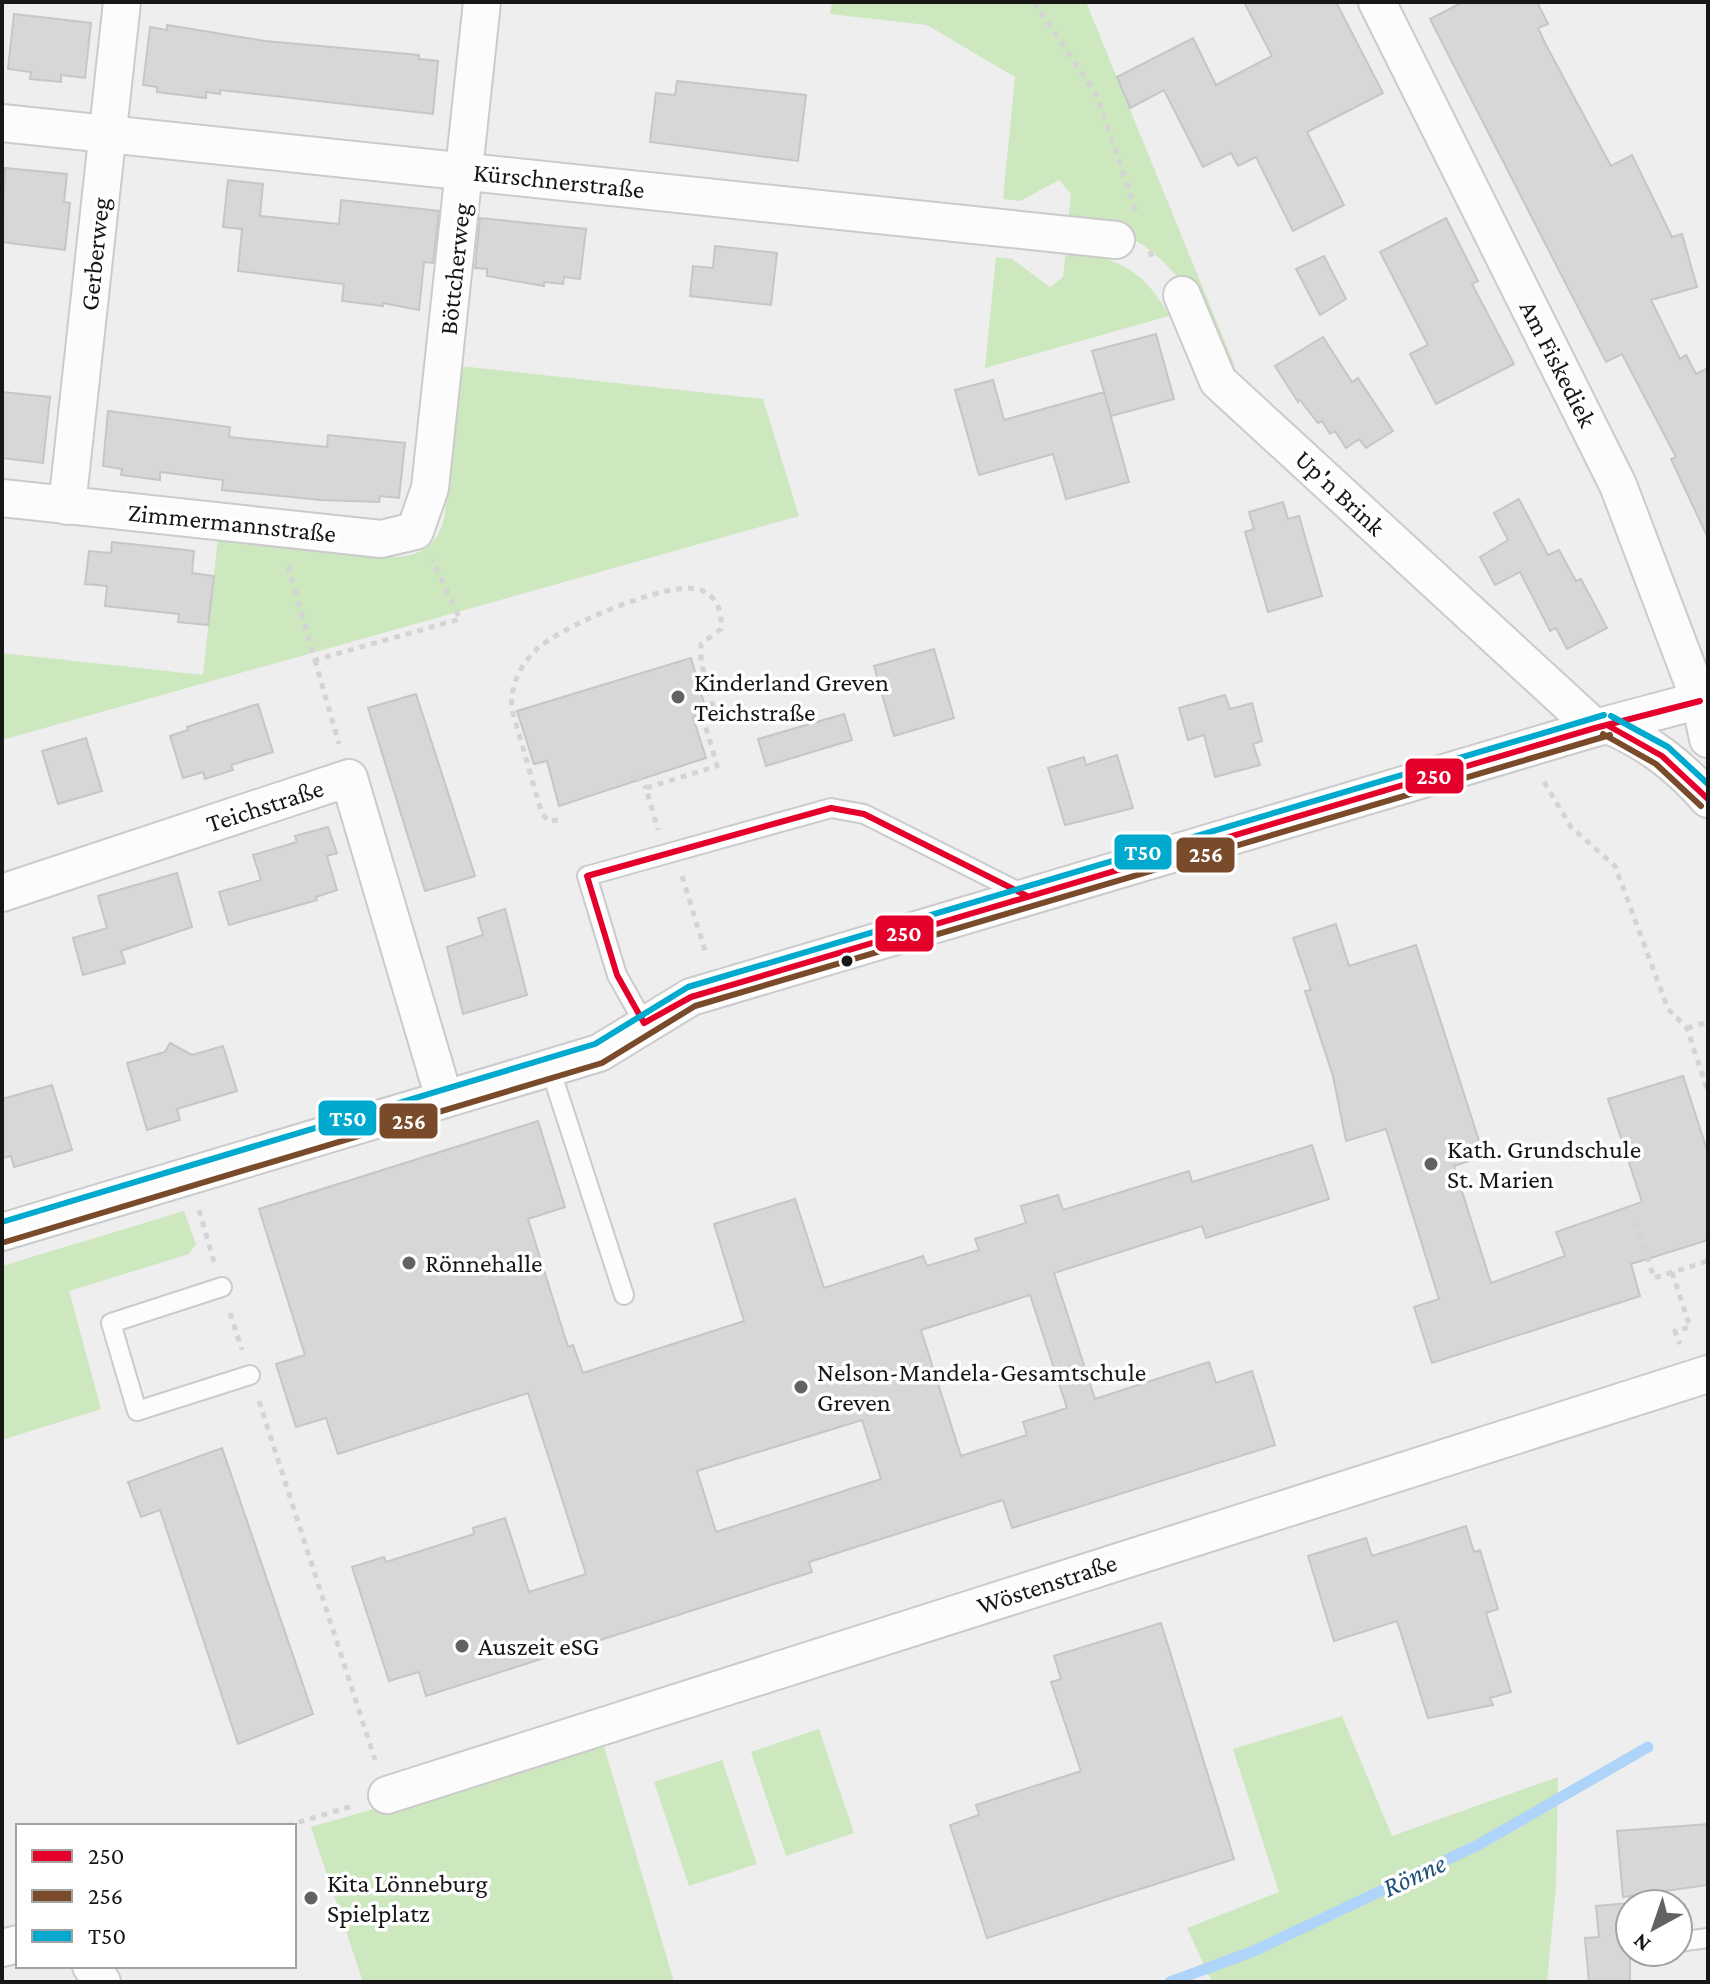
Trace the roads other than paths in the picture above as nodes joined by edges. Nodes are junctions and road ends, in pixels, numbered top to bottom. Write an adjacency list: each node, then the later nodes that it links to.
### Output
1 (122, 2): 5 (street, Gerberweg)
2 (482, 2): 6 (street, Böttcherweg)
3 (1377, 2): 12 (street, Am Fiskediek)
4 (2, 123): 5 (street, Kürschnerstraße)
5 (109, 134): 6 (street, Kürschnerstraße); 10 (street, Gerberweg)
6 (466, 171): 7 (street, Kürschnerstraße); 11 (street, Böttcherweg)
7 (1134, 235)
8 (1182, 295): 13 (street, Up'n Brink)
9 (2, 498): 10 (street, Zimmermannstraße)
10 (67, 506): 11 (street, Zimmermannstraße)
11 (415, 531)
12 (1704, 699): 13 (street); 14 (street, Am Fiskediek)
13 (1601, 727): 15 (street, Up'n Brink); 17 (street)
14 (1708, 739)
15 (1708, 799)
16 (2, 893): 20 (street, Teichstraße)
17 (1027, 896): 18 (street); 18 (lane)
18 (644, 1023): 19 (street)
19 (550, 1068): 20 (street); 23 (lane)
20 (444, 1098): 21 (street)
21 (2, 1232)
22 (222, 1287): 24 (lane)
23 (624, 1295)
24 (250, 1375)
25 (1699, 1376): 26 (street, Wöstenstraße)
26 (387, 1795)

